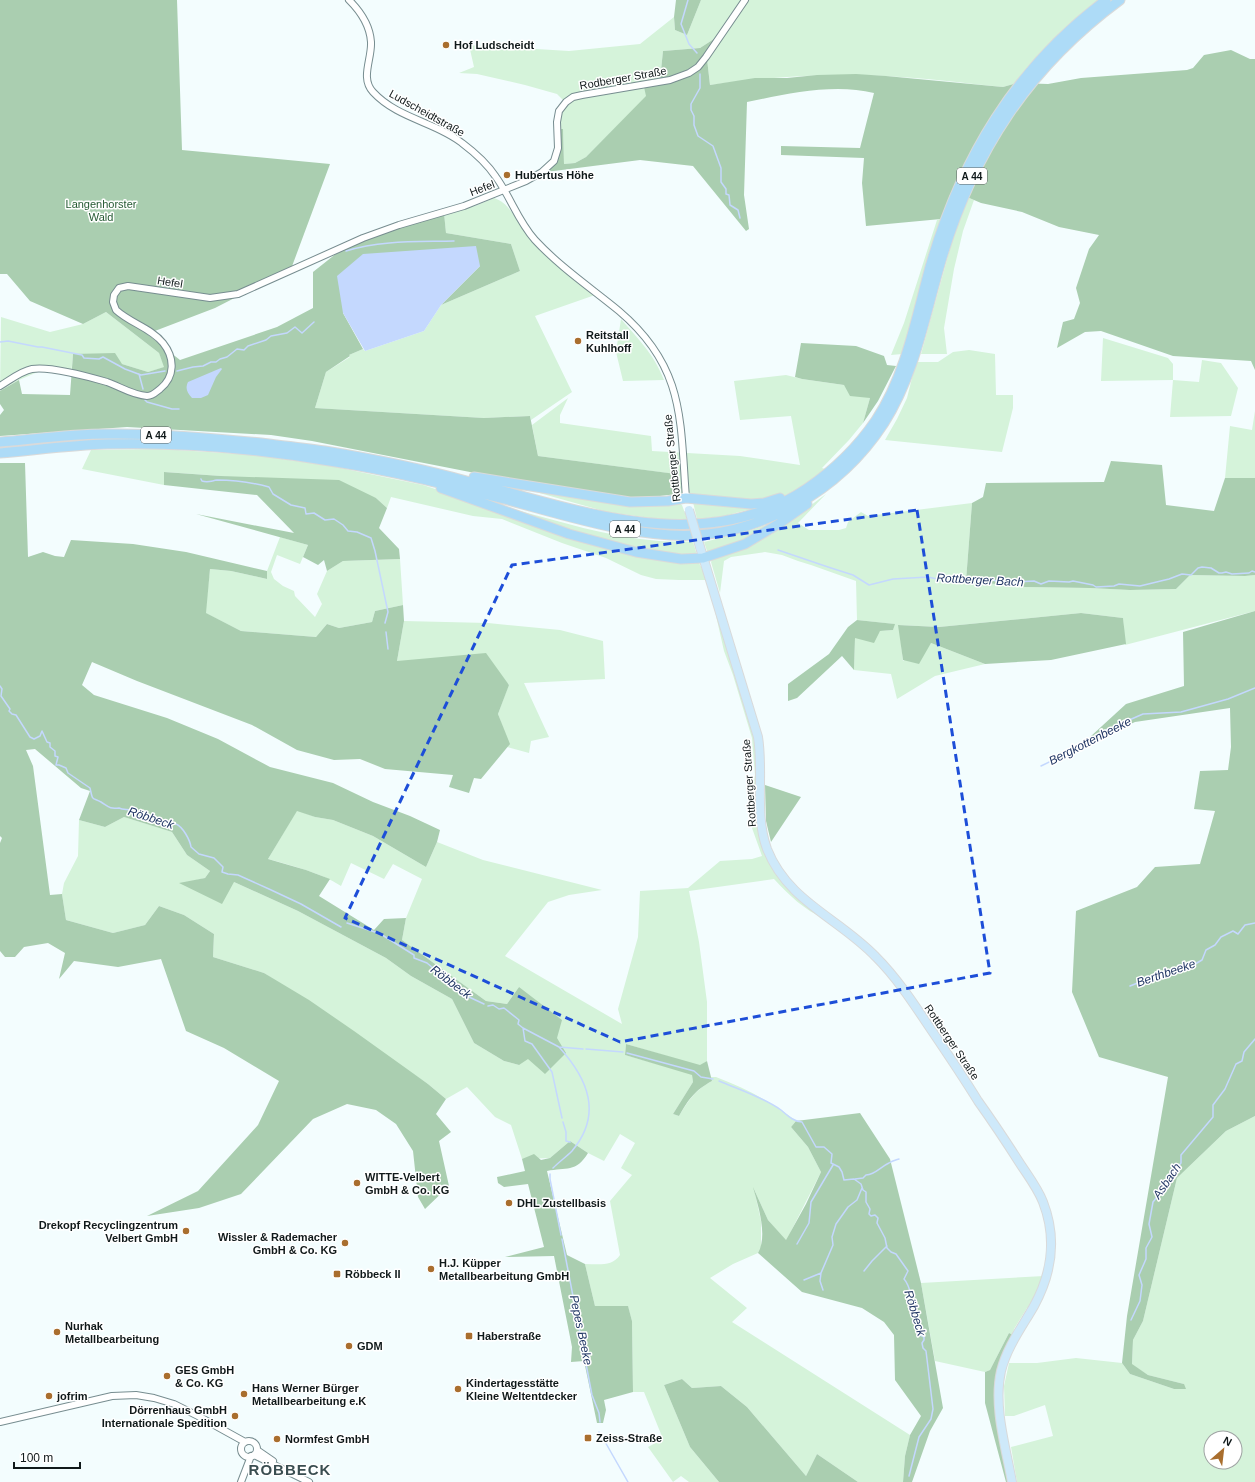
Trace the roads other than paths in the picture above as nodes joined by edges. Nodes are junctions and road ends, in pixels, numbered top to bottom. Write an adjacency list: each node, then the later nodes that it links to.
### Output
1 (349, 0): 5 (street, Ludscheidtstraße)
2 (745, 0): 5 (street, Rodberger Straße)
3 (1106, 0): 11 (highway, A 44)
4 (1120, 0): 10 (highway, A 44)
5 (505, 190): 6 (street, Hefel); 12 (street, Rottberger Straße)
6 (0, 386)
7 (0, 442): 9 (highway, A 44)
8 (0, 454): 9 (highway, A 44)
9 (420, 474): 10 (highway, A 44); 11 (highway, A 44); 12 (highway); 13 (highway)
10 (825, 487): 13 (highway)
11 (799, 494): 12 (highway)
12 (686, 498): 13 (main road, Rottberger Straße, bridge)
13 (703, 558): 20 (main road, Rottberger Straße)
14 (0, 1422): 15 (street)
15 (243, 1445): 16 (street); 16 (street)
16 (252, 1454): 17 (street); 18 (street); 19 (street)
17 (238, 1482)
18 (241, 1482)
19 (309, 1482)
20 (1012, 1482)

